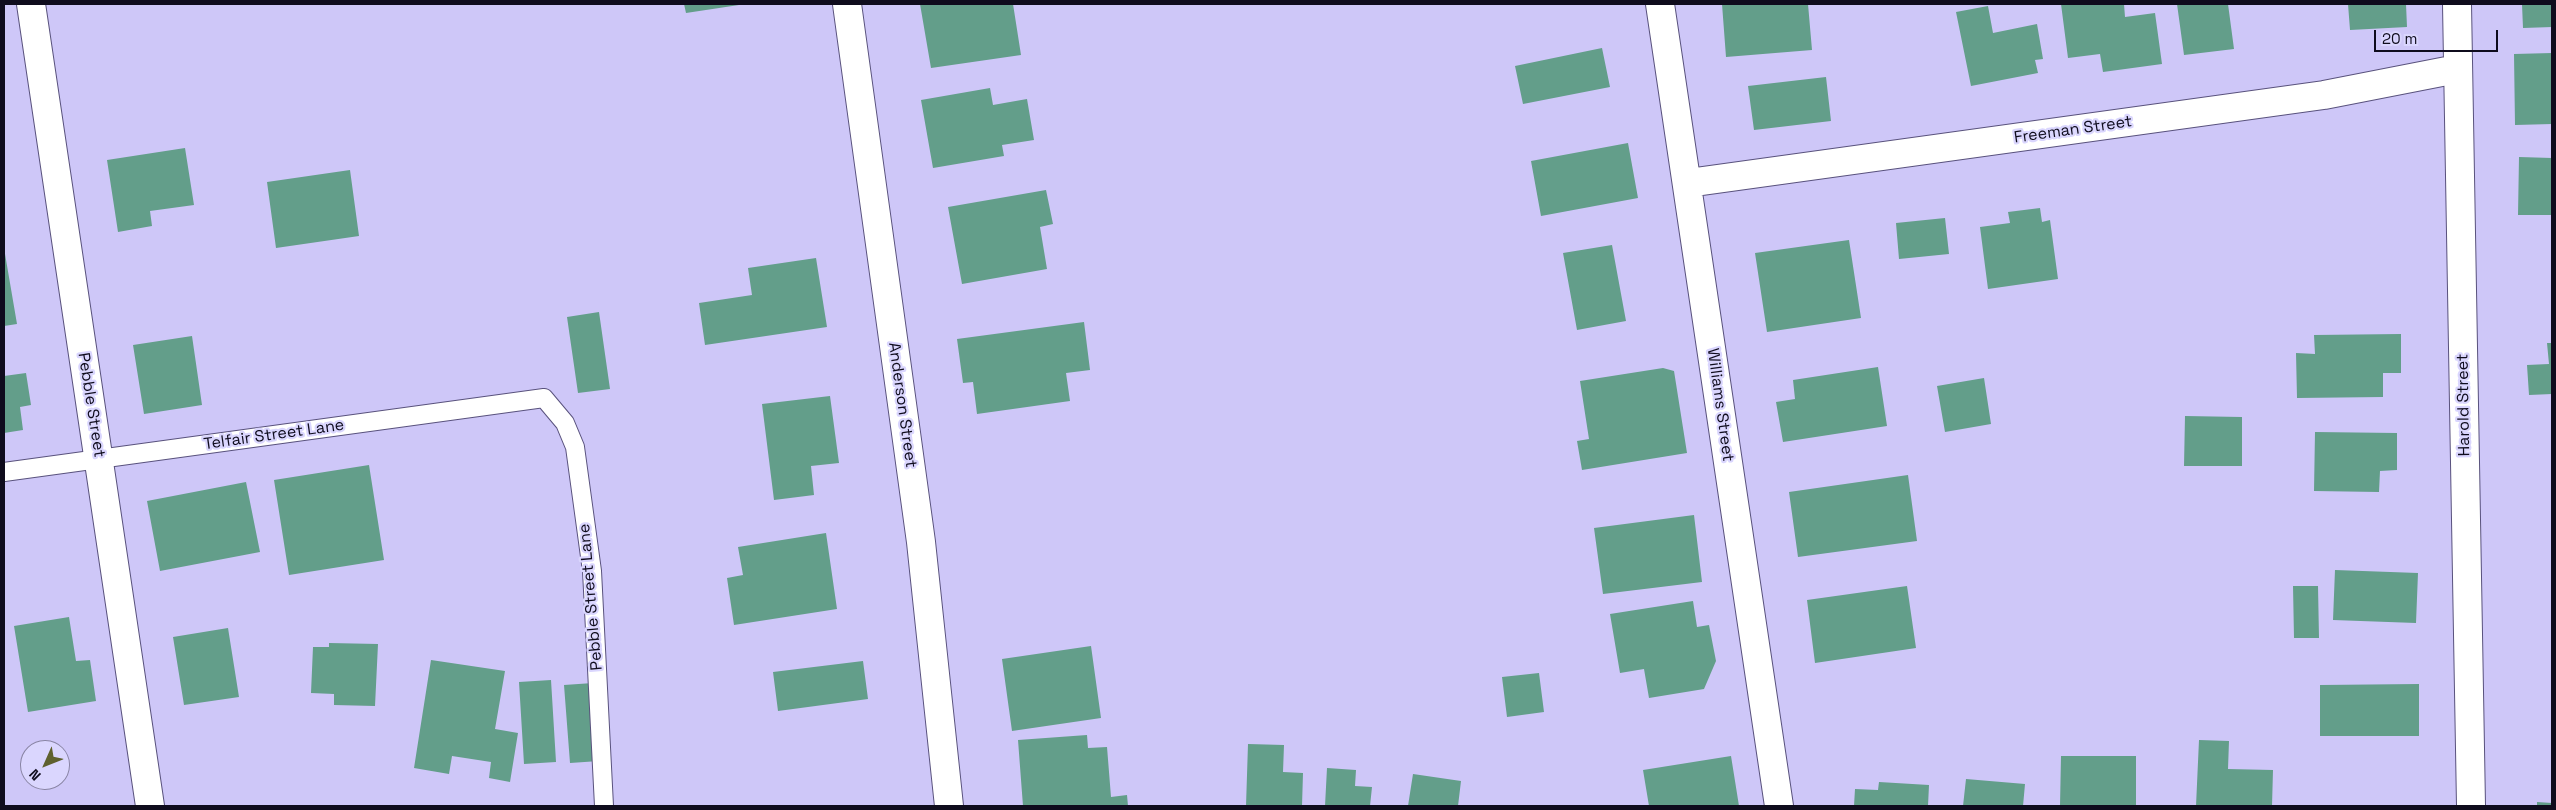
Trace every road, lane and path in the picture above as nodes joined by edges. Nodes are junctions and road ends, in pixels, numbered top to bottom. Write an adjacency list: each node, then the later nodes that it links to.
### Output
1 (31, 4): 8 (street, Pebble Street)
2 (847, 4): 12 (street, Anderson Street)
3 (1660, 4): 6 (street, Williams Street)
4 (2457, 4): 5 (street, Harold Street)
5 (2457, 69): 6 (street, Freeman Street); 14 (street, Harold Street)
6 (1688, 183): 13 (street, Williams Street)
7 (544, 398): 8 (lane, Telfair Street Lane); 11 (lane, Pebble Street Lane)
8 (99, 459): 9 (lane, Telfair Street Lane); 10 (street, Pebble Street)
9 (4, 472)
10 (150, 806)
11 (604, 806)
12 (949, 806)
13 (1779, 806)
14 (2471, 806)

